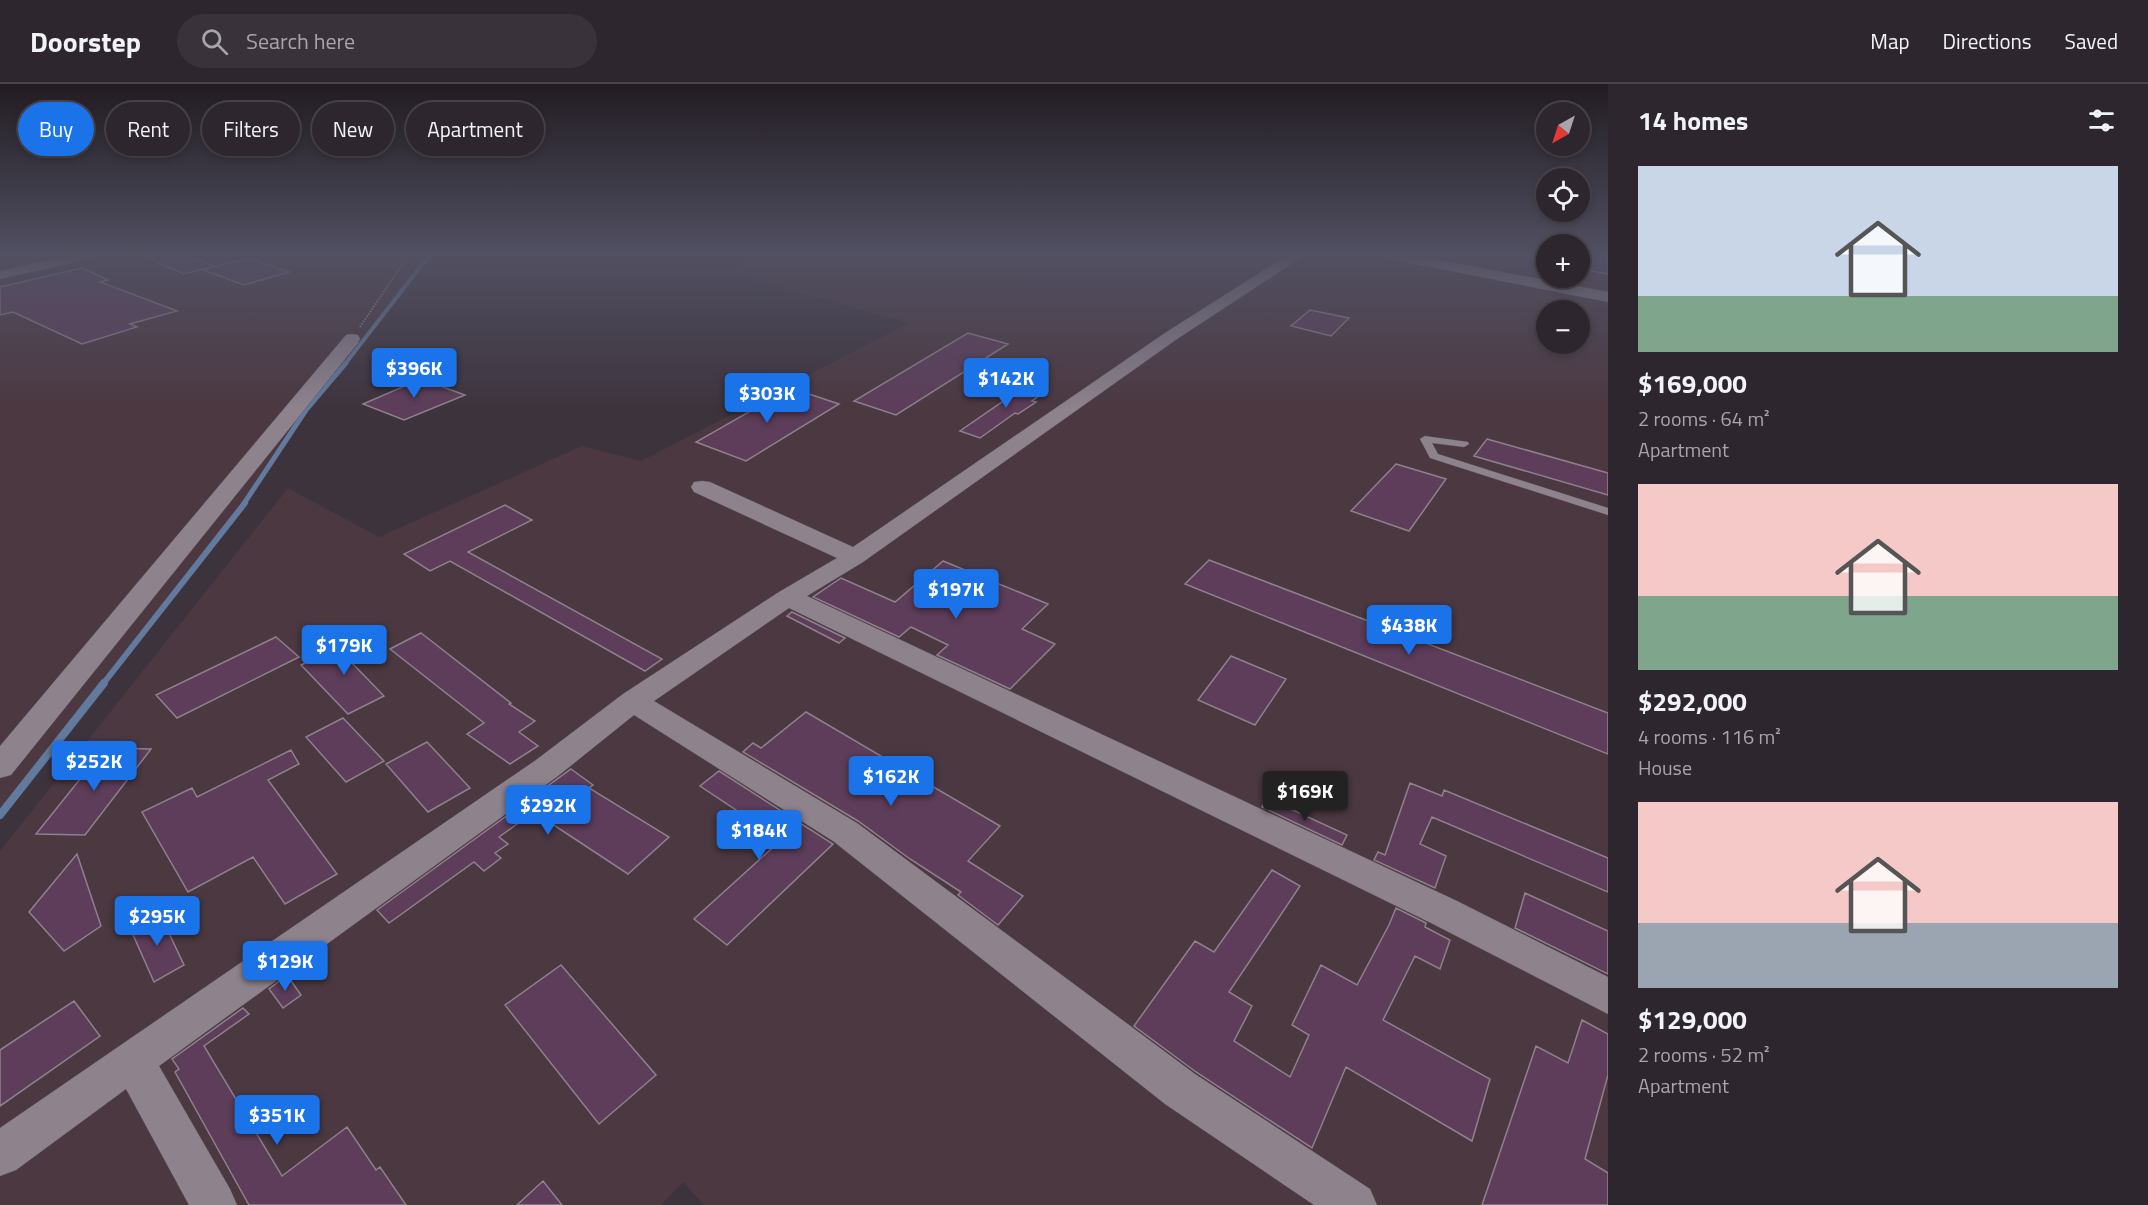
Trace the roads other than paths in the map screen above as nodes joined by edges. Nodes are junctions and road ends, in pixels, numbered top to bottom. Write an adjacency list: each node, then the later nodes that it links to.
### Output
1 (1219, 305): 6 (street)
2 (352, 339): 9 (street)
3 (1464, 444): 5 (lane)
4 (702, 487): 6 (street)
5 (1608, 512)
6 (855, 557): 7 (street)
7 (788, 597): 8 (street); 10 (street)
8 (633, 701): 11 (street); 14 (street)
9 (0, 767)
10 (1608, 996)
11 (133, 1061): 12 (street); 13 (street)
12 (0, 1154)
13 (214, 1205)
14 (1354, 1205)

